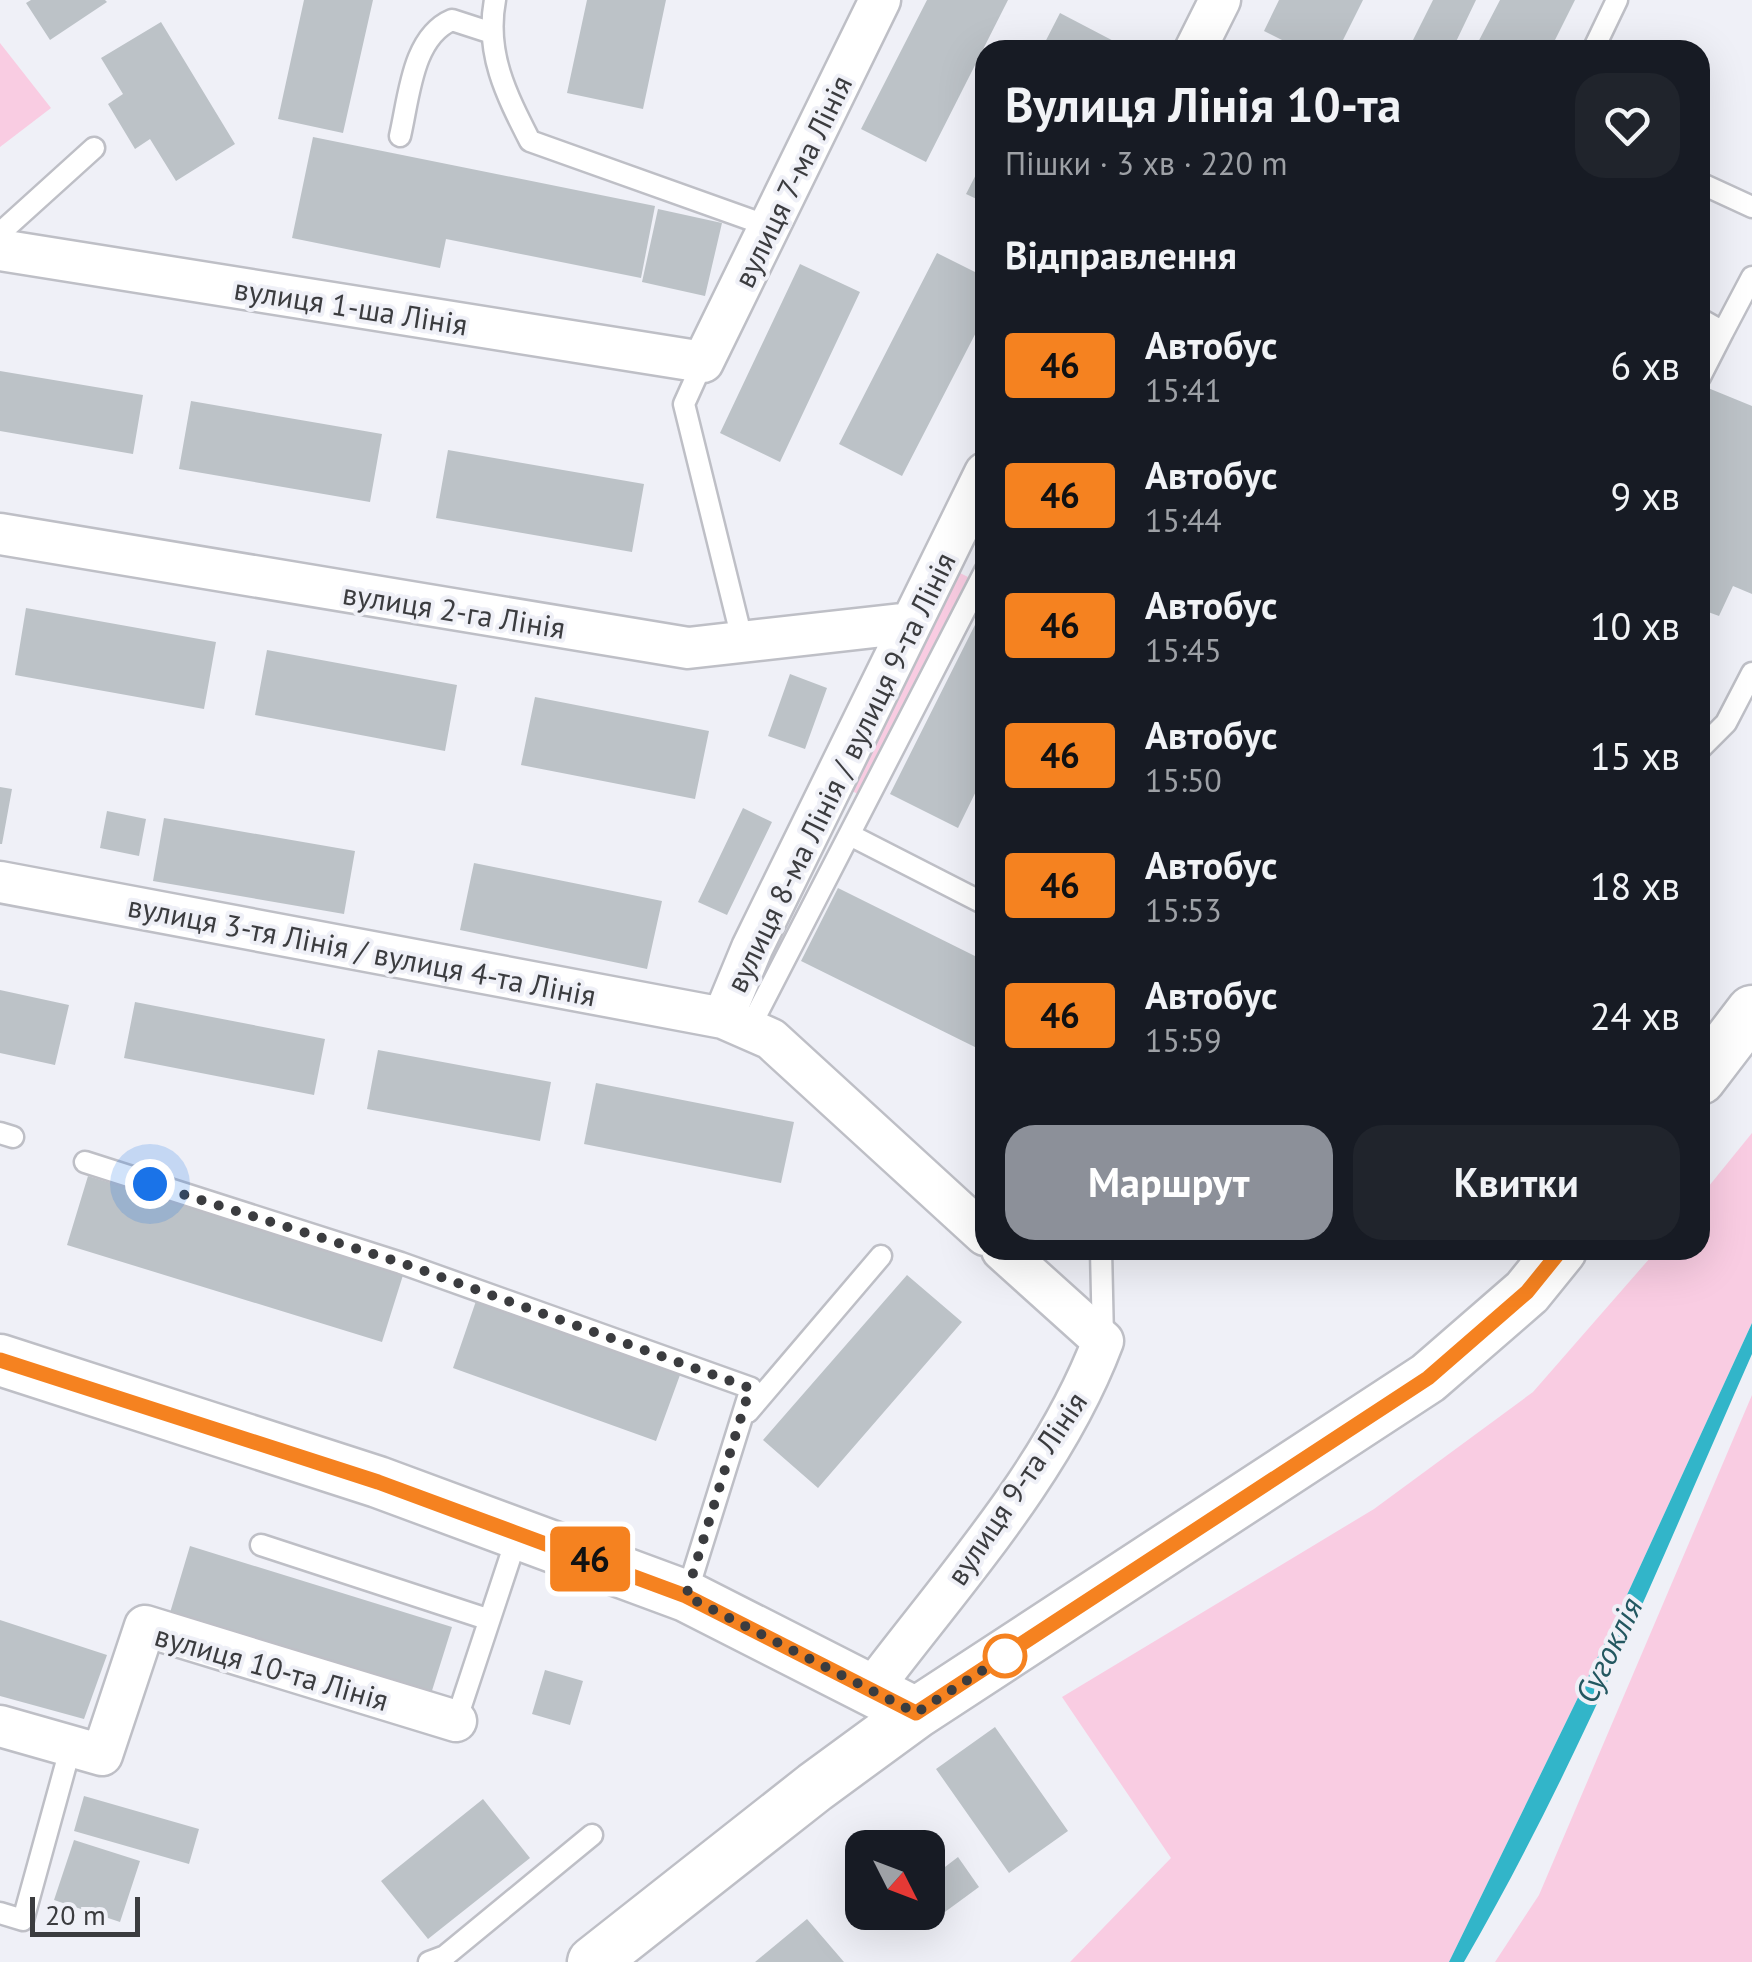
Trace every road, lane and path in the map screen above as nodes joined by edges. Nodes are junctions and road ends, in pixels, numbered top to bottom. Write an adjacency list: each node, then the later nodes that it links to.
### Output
1 (494, 0): 5 (lane)
2 (880, 0): 12 (street, вулиця 7-ма Лінія)
3 (1220, 0): 6 (street)
4 (1618, 0): 7 (lane)
5 (490, 32): 8 (lane); 12 (lane)
6 (1200, 40)
7 (1597, 40)
8 (400, 136)
9 (94, 148): 13 (lane)
10 (1710, 188): 11 (lane)
11 (1752, 207)
12 (771, 227): 19 (street, вулиця 7-ма Лінія)
13 (0, 234)
14 (0, 250): 19 (street, вулиця 1-ша Лінія)
15 (1751, 280): 17 (lane)
16 (1710, 325): 17 (lane)
17 (1723, 332): 18 (lane)
18 (1710, 357)
19 (703, 362): 24 (lane)
20 (975, 493): 23 (street, вулиця 8-ма Лінія / вулиця 9-та Лінія)
21 (0, 534): 24 (street, вулиця 2-га Лінія)
22 (975, 591): 27 (lane)
23 (910, 623): 24 (street, вулиця 2-га Лінія); 31 (street, вулиця 8-ма Лінія / вулиця 9-та Лінія)
24 (743, 643)
25 (1752, 673): 26 (lane)
26 (1710, 739)
27 (852, 836): 29 (lane); 31 (lane)
28 (0, 882): 31 (street, вулиця 3-тя Лінія / вулиця 4-та Лінія)
29 (975, 899)
30 (1752, 1011): 32 (street)
31 (735, 1024): 34 (street)
32 (1710, 1065)
33 (85, 1162): 41 (lane)
34 (975, 1226)
35 (881, 1256): 41 (lane)
36 (1013, 1260): 39 (street)
37 (1101, 1260): 39 (lane)
38 (1553, 1260): 47 (street)
39 (1104, 1341): 46 (street, вулиця 9-та Лінія)
40 (0, 1360): 42 (street)
41 (740, 1421): 44 (lane)
42 (519, 1532): 44 (street); 45 (lane)
43 (260, 1544): 45 (lane)
44 (686, 1596): 46 (street)
45 (488, 1619): 48 (lane)
46 (871, 1690): 47 (street)
47 (916, 1713): 54 (street)
48 (456, 1721): 50 (street, вулиця 10-та Лінія)
49 (0, 1726): 50 (street, вулиця 10-та Лінія)
50 (71, 1746): 52 (lane)
51 (592, 1835): 53 (lane)
52 (0, 1913)
53 (429, 1962)
54 (592, 1962)

